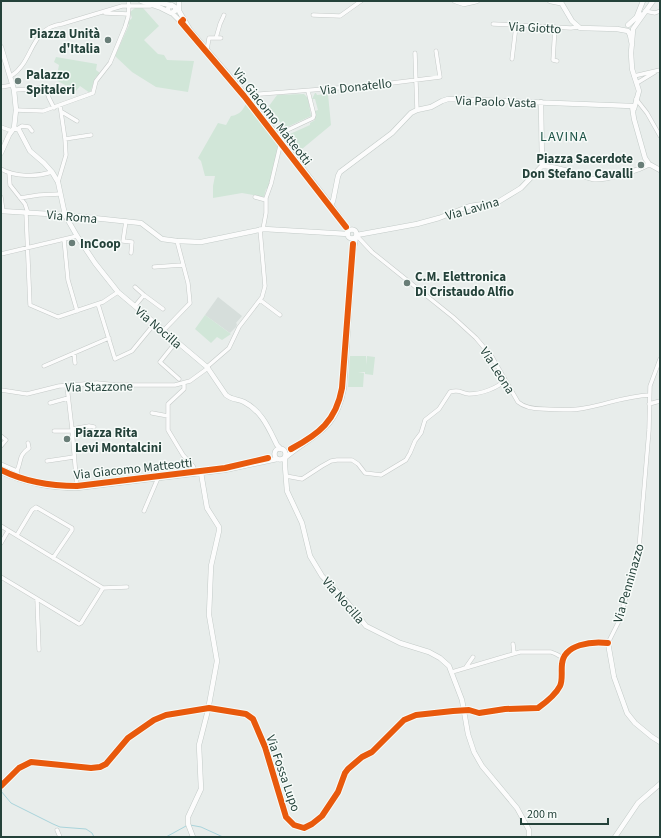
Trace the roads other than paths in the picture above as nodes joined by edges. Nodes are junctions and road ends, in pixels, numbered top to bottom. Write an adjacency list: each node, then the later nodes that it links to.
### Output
1 (128, 1): 12 (street)
2 (141, 1): 11 (street)
3 (178, 1): 13 (street)
4 (361, 1): 18 (street)
5 (455, 1): 6 (street)
6 (478, 1)
7 (550, 1): 10 (street)
8 (643, 1): 20 (street)
9 (652, 1): 14 (street); 20 (street)
10 (560, 2): 23 (street)
11 (152, 3): 12 (street); 13 (street)
12 (129, 6): 16 (street); 17 (street)
13 (173, 9): 27 (street, Via Giacomo Matteotti)
14 (645, 11): 15 (street); 25 (street)
15 (660, 11)
16 (100, 12): 17 (street); 35 (street)
17 (128, 14): 46 (street)
18 (313, 15)
19 (224, 16): 27 (street)
20 (635, 18): 25 (street)
21 (493, 24): 22 (street, Via Giotto)
22 (516, 26): 24 (street, Via Giotto); 30 (street)
23 (578, 27): 24 (street, Via Giotto); 25 (street)
24 (555, 28): 31 (street)
25 (630, 28): 32 (street)
26 (1, 47): 35 (street)
27 (207, 50): 42 (street, Via Giacomo Matteotti)
28 (436, 51): 37 (street, Via Donatello)
29 (415, 53): 37 (street)
30 (512, 59)
31 (558, 61)
32 (632, 69): 34 (street); 36 (street)
33 (659, 70): 34 (street); 38 (street)
34 (646, 72): 36 (street)
35 (10, 76): 40 (street)
36 (634, 76): 38 (street)
37 (416, 79): 41 (street, Via Donatello); 49 (street)
38 (637, 83): 43 (street)
39 (1, 87): 40 (street)
40 (13, 87): 47 (street); 48 (street)
41 (308, 91): 42 (street, Via Donatello); 57 (street)
42 (246, 95): 57 (street, Via Giacomo Matteotti)
43 (636, 99): 45 (street); 50 (street); 58 (street)
44 (541, 102): 45 (street, Via Paolo Vasta); 49 (street, Via Paolo Vasta); 64 (street)
45 (629, 105): 50 (street)
46 (60, 106): 47 (street); 51 (street)
47 (54, 108): 48 (street)
48 (16, 110): 54 (street)
49 (417, 110): 76 (street, Via Paolo Vasta)
50 (633, 111): 63 (street)
51 (62, 112): 52 (street); 59 (street)
52 (77, 121)
53 (2, 128): 54 (street)
54 (15, 130): 55 (street); 61 (street); 68 (street)
55 (32, 131)
56 (90, 135): 59 (street)
57 (276, 135): 60 (street, Via Giacomo Matteotti)
58 (660, 136)
59 (66, 139): 70 (street)
60 (283, 143): 75 (street); 76 (street, Via Giacomo Matteotti)
61 (3, 146): 62 (street)
62 (1, 153)
63 (649, 164): 66 (street); 67 (street)
64 (542, 166): 66 (street); 82 (street, Via Lavina)
65 (1, 169): 69 (street)
66 (636, 170): 67 (street)
67 (659, 170)
68 (52, 172): 69 (street); 70 (street)
69 (9, 173): 74 (street)
70 (58, 182): 71 (street, Via Nocilla)
71 (60, 194): 74 (street); 79 (street, Via Nocilla)
72 (1, 196): 77 (street)
73 (255, 197): 75 (street)
74 (20, 198): 78 (street)
75 (266, 200): 81 (street)
76 (331, 205): 82 (street, Via Giacomo Matteotti)
77 (2, 211): 78 (street, Via Roma)
78 (27, 213): 79 (street, Via Roma); 90 (street)
79 (65, 215): 80 (street, Via Roma); 83 (street, Via Nocilla)
80 (126, 221): 85 (street); 86 (street, Via Roma)
81 (261, 229): 82 (street); 86 (street); 98 (street)
82 (353, 234): 114 (street, Via Leona); 131 (street)
83 (76, 236): 84 (street); 96 (street, Via Nocilla)
84 (64, 239): 90 (street); 102 (street)
85 (124, 241): 87 (street); 89 (street)
86 (177, 241): 93 (street)
87 (132, 242): 88 (street); 91 (street)
88 (138, 243)
89 (123, 246)
90 (27, 249): 92 (street); 102 (street)
91 (131, 253)
92 (1, 254)
93 (182, 265): 94 (street); 105 (street)
94 (154, 267)
95 (135, 287): 97 (street)
96 (118, 292): 99 (street); 100 (street, Via Nocilla)
97 (144, 295): 100 (street); 101 (street)
98 (260, 300): 103 (street); 112 (street)
99 (98, 304): 102 (street); 106 (street)
100 (135, 306): 104 (street, Via Nocilla)
101 (163, 309)
102 (77, 311)
103 (280, 315)
104 (155, 323): 105 (street, Via Nocilla); 106 (street)
105 (163, 331): 107 (street, Via Nocilla)
106 (109, 338): 108 (street)
107 (176, 342): 112 (street, Via Nocilla); 113 (street)
108 (74, 353): 110 (street); 111 (street)
109 (660, 359): 118 (street, Via Penninazzo)
110 (75, 363)
111 (44, 366)
112 (207, 367): 115 (street, Via Stazzone); 132 (street, Via Nocilla)
113 (179, 379)
114 (506, 380): 118 (street, Via Leona); 143 (street)
115 (184, 384): 116 (street, Via Stazzone); 124 (street)
116 (67, 386): 117 (street, Via Stazzone); 119 (street)
117 (1, 390)
118 (649, 395): 122 (street, Via Penninazzo)
119 (68, 398): 121 (street); 126 (street)
120 (660, 402): 122 (street)
121 (50, 404)
122 (649, 404): 157 (street, Via Penninazzo)
123 (152, 413): 124 (street)
124 (168, 416): 142 (street)
125 (94, 427): 126 (street)
126 (72, 430): 127 (street); 133 (street)
127 (54, 431)
128 (1, 436): 130 (street)
129 (28, 443): 140 (street)
130 (1, 446)
131 (300, 446): 132 (street); 134 (street)
132 (278, 449): 134 (street); 135 (street); 137 (street)
133 (74, 457): 136 (street); 146 (street)
134 (285, 457): 135 (street); 139 (street, Via Nocilla)
135 (278, 459): 137 (street); 139 (street)
136 (47, 461)
137 (254, 463): 142 (street, Via Giacomo Matteotti)
138 (1, 464): 140 (street)
139 (285, 466): 143 (street, Via Nocilla)
140 (16, 471): 145 (street)
141 (1, 472): 145 (street, Via Giacomo Matteotti)
142 (198, 473): 144 (street, Via Giacomo Matteotti); 165 (street)
143 (286, 476): 164 (street, Via Nocilla)
144 (158, 478): 146 (street, Via Giacomo Matteotti); 147 (street)
145 (18, 479): 146 (street, Via Giacomo Matteotti)
146 (77, 488)
147 (144, 511)
148 (1, 526): 149 (street)
149 (8, 531): 150 (street); 151 (street)
150 (17, 535): 152 (street); 152 (street)
151 (1, 543)
152 (54, 558): 155 (street)
153 (1, 577): 156 (street)
154 (127, 587): 155 (street)
155 (103, 588): 156 (street)
156 (37, 598): 159 (street)
157 (608, 643): 162 (street); 169 (street)
158 (513, 644): 160 (street)
159 (39, 650)
160 (514, 653): 162 (street); 163 (street)
161 (473, 658): 163 (street)
162 (563, 658): 166 (street, Via Fossa Lupo)
163 (465, 667): 164 (street)
164 (452, 672): 166 (street, Via Nocilla)
165 (209, 708): 167 (street, Via Fossa Lupo); 171 (street); 174 (street)
166 (464, 710): 167 (street, Via Fossa Lupo); 168 (street, Via Nocilla)
167 (453, 711): 168 (street)
168 (465, 717): 175 (street, Via Nocilla)
169 (660, 742)
170 (660, 784): 176 (street)
171 (1, 786)
172 (58, 830): 173 (street)
173 (60, 837)
174 (193, 837)
175 (529, 837)
176 (615, 837)

